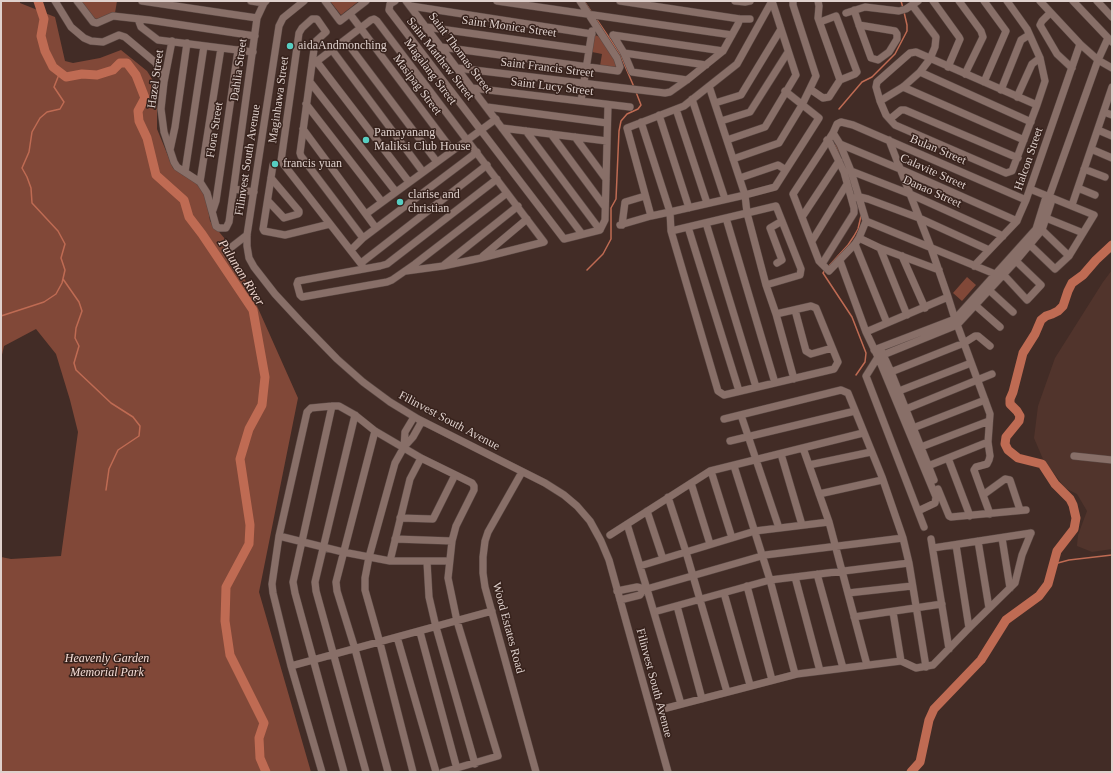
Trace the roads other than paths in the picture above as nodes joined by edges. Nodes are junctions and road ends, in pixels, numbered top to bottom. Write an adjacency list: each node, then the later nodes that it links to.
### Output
1 (56, 1): 76 (street)
2 (77, 1): 34 (street)
3 (142, 1): 33 (street)
4 (251, 1): 24 (street)
5 (304, 1): 134 (street, Filinvest South Avenue)
6 (325, 1): 30 (street)
7 (366, 1): 30 (street)
8 (395, 1): 110 (street, Saint Matthew Street)
9 (497, 1): 31 (street)
10 (580, 1): 31 (street)
11 (620, 1): 36 (street)
12 (735, 1): 13 (street)
13 (750, 1)
14 (772, 1): 42 (street); 80 (street)
15 (793, 1): 83 (street)
16 (818, 1): 38 (street)
17 (933, 1): 67 (street)
18 (959, 1): 73 (street)
19 (984, 1): 78 (street)
20 (1007, 1): 44 (street)
21 (1040, 1): 29 (street)
22 (1073, 1): 48 (street)
23 (1097, 1): 32 (street)
24 (265, 2): 33 (street, Dahlia Street)
25 (408, 4): 40 (street, Saint Thomas Street); 43 (street)
26 (909, 7): 27 (street); 63 (street)
27 (854, 10): 28 (street); 39 (street)
28 (846, 13)
29 (1050, 13): 51 (street); 70 (street)
30 (350, 14): 41 (street, Masipag Street)
31 (590, 15): 35 (street)
32 (1112, 15)
33 (257, 18): 46 (street, Dahlia Street)
34 (138, 19): 46 (street); 49 (street)
35 (596, 19): 43 (street); 45 (street); 68 (street)
36 (740, 19): 37 (street); 45 (street)
37 (750, 19)
38 (820, 22): 75 (street); 75 (street)
39 (859, 25): 39 (street)
40 (426, 26): 53 (street, Saint Thomas Street); 57 (street, Saint Monica Street)
41 (360, 28): 47 (street); 117 (street, Magalang Street); 126 (street, Masipag Street)
42 (781, 29): 60 (street); 91 (street)
43 (592, 34): 57 (street)
44 (1029, 34): 62 (street); 84 (street)
45 (732, 35): 58 (street)
46 (255, 36): 59 (street, Dahlia Street)
47 (345, 40): 56 (street); 133 (street)
48 (1110, 40): 64 (street)
49 (172, 42): 50 (street); 76 (street, Hazel Street)
50 (187, 43): 52 (street); 125 (street)
51 (1080, 44): 64 (street); 70 (street, Halcon Street)
52 (204, 46): 54 (street); 141 (street)
53 (441, 47): 68 (street); 69 (street, Saint Thomas Street)
54 (221, 48): 55 (street); 148 (street)
55 (238, 50): 59 (street); 172 (street, Flora Street)
56 (332, 50): 65 (street); 142 (street)
57 (589, 50): 68 (street)
58 (724, 51): 61 (street); 66 (street, Saint Francis Street)
59 (253, 52): 152 (street, Dahlia Street)
60 (788, 52): 85 (street); 104 (street)
61 (624, 53): 66 (street); 74 (street)
62 (1040, 58): 87 (street); 95 (street)
63 (930, 59): 67 (street); 72 (street); 90 (street)
64 (1098, 60): 71 (street); 162 (street)
65 (315, 64): 77 (street); 131 (street, Maginhawa Street); 149 (street)
66 (706, 66): 74 (street, Saint Francis Street)
67 (948, 66): 73 (street)
68 (586, 67): 79 (street)
69 (457, 68): 79 (street, Saint Francis Street); 82 (street, Saint Thomas Street)
70 (1072, 68): 153 (street, Halcon Street)
71 (1112, 68)
72 (920, 72): 81 (street); 106 (street)
73 (965, 74): 78 (street)
74 (687, 80): 79 (street, Saint Francis Street)
75 (840, 80): 83 (street)
76 (164, 82): 125 (street, Hazel Street)
77 (310, 82): 92 (street); 155 (street)
78 (984, 82): 84 (street)
79 (584, 83): 89 (street)
80 (709, 86): 88 (street); 91 (street)
81 (903, 87): 90 (street); 121 (street)
82 (472, 88): 89 (street, Saint Lucy Street); 96 (street, Saint Thomas Street)
83 (810, 89): 94 (street)
84 (1001, 90): 87 (street)
85 (785, 91): 94 (street); 118 (street)
86 (1111, 91): 99 (street)
87 (1018, 97): 95 (street)
88 (692, 100): 98 (street); 163 (street)
89 (580, 101): 93 (street, Saint Lucy Street)
90 (880, 101): 103 (street)
91 (715, 103): 104 (street)
92 (306, 104): 109 (street); 166 (street)
93 (608, 105): 97 (street, Saint Lucy Street); 107 (street)
94 (802, 105): 130 (street); 139 (street)
95 (1037, 105): 106 (street)
96 (487, 107): 102 (street, Saint Thomas Street); 107 (street)
97 (630, 107)
98 (676, 109): 100 (street); 167 (street)
99 (1104, 112): 101 (street); 111 (street)
100 (659, 115): 105 (street); 171 (street)
101 (1112, 115)
102 (496, 119): 108 (street, Saint Thomas Street); 110 (street)
103 (890, 119): 128 (street); 128 (street)
104 (721, 121): 118 (street)
105 (641, 122): 160 (street); 173 (street)
106 (1031, 122): 121 (street)
107 (607, 123): 122 (street)
108 (502, 128): 112 (street); 193 (street, Saint Thomas Street)
109 (303, 129): 174 (street); 197 (street)
110 (481, 130): 117 (street); 193 (street)
111 (1098, 130): 115 (street); 124 (street)
112 (526, 131): 114 (street); 190 (street)
113 (833, 133): 119 (street); 120 (street, Bulan Street); 123 (street)
114 (551, 134): 116 (street); 170 (street)
115 (1112, 136)
116 (575, 137): 122 (street); 147 (street)
117 (467, 140): 126 (street); 127 (street, Magalang Street)
118 (727, 140): 130 (street)
119 (827, 140): 132 (street); 177 (street)
120 (889, 140): 137 (street); 164 (street, Bulan Street)
121 (1024, 140): 128 (street)
122 (607, 141): 147 (street)
123 (840, 144): 137 (street, Calavite Street); 140 (street)
124 (1091, 149): 129 (street); 138 (street)
125 (170, 150): 141 (street, Hazel Street)
126 (452, 150): 133 (street)
127 (476, 152): 136 (street, Magalang Street); 188 (street)
128 (1018, 158)
129 (1112, 158)
130 (733, 159): 145 (street)
131 (281, 161): 135 (street); 187 (street)
132 (839, 161): 150 (street); 177 (street)
133 (437, 162): 142 (street)
134 (258, 163): 135 (street); 154 (street, Filinvest South Avenue)
135 (273, 165): 144 (street)
136 (486, 165): 146 (street, Magalang Street); 212 (street)
137 (900, 169): 157 (street); 184 (street, Calavite Street)
138 (1084, 169): 143 (street); 151 (street)
139 (786, 170): 145 (street); 159 (street)
140 (851, 171): 157 (street, Danao Street); 161 (street)
141 (185, 172): 148 (street, Hazel Street)
142 (424, 172): 149 (street)
143 (1105, 177)
144 (271, 178): 165 (street); 165 (street)
145 (740, 178): 159 (street)
146 (497, 179): 156 (street, Magalang Street); 212 (street)
147 (606, 179): 170 (street)
148 (200, 182): 172 (street, Hazel Street)
149 (409, 182): 155 (street)
150 (847, 184): 161 (street); 198 (street)
151 (1078, 188): 158 (street); 168 (street)
152 (234, 189): 154 (street); 185 (street, Dahlia Street)
153 (1030, 189): 162 (street); 164 (street, Halcon Street)
154 (254, 192): 195 (street, Filinvest South Avenue)
155 (396, 192): 166 (street)
156 (507, 193): 169 (street, Magalang Street); 217 (street)
157 (910, 194): 179 (street); 196 (street, Danao Street)
158 (1095, 194)
159 (745, 195): 163 (street); 175 (street)
160 (645, 196): 176 (street); 176 (street)
161 (856, 197): 179 (street); 183 (street); 215 (street)
162 (1049, 197): 168 (street); 180 (street); 218 (street)
163 (725, 199): 167 (street)
164 (1026, 200): 184 (street, Halcon Street)
165 (268, 201): 187 (street)
166 (382, 202): 174 (street)
167 (707, 203): 171 (street)
168 (1072, 205): 194 (street)
169 (518, 206): 181 (street, Magalang Street); 213 (street)
170 (605, 207): 190 (street)
171 (689, 208): 173 (street)
172 (212, 212): 185 (street, Hazel Street)
173 (670, 212): 176 (street); 192 (street)
174 (366, 214): 188 (street)
175 (747, 214): 178 (street); 182 (street); 220 (street)
176 (651, 216)
177 (802, 217): 198 (street)
178 (726, 218): 186 (street); 242 (street)
179 (920, 218): 202 (street); 205 (street)
180 (1046, 218): 191 (street); 194 (street)
181 (527, 220): 209 (street); 209 (street, Magalang Street)
182 (782, 221): 206 (street); 206 (street)
183 (866, 221): 199 (street); 202 (street)
184 (1017, 221): 196 (street, Halcon Street)
185 (229, 222)
186 (706, 223): 189 (street); 243 (street)
187 (330, 224): 204 (street)
188 (376, 228): 197 (street)
189 (688, 228): 192 (street); 244 (street)
190 (600, 230): 193 (street)
191 (1042, 230): 200 (street); 208 (street)
192 (672, 231): 244 (street)
193 (582, 234)
194 (1083, 234): 208 (street)
195 (247, 235): 203 (street); 252 (street, Filinvest South Avenue)
196 (1003, 236): 205 (street, Halcon Street)
197 (363, 238): 204 (street)
198 (812, 241): 215 (street)
199 (857, 241): 201 (street); 210 (street); 230 (street)
200 (1030, 245): 208 (street); 211 (street)
201 (880, 248): 207 (street); 228 (street)
202 (931, 248): 214 (street); 216 (street)
203 (229, 249)
204 (351, 250): 212 (street)
205 (989, 250): 214 (street, Halcon Street)
206 (796, 255): 220 (street)
207 (902, 256): 216 (street); 224 (street)
208 (1069, 256)
209 (481, 258): 213 (street)
210 (840, 261): 215 (street); 232 (street)
211 (1016, 261): 219 (street); 219 (street)
212 (362, 266): 217 (street)
213 (443, 266): 217 (street)
214 (974, 266): 218 (street)
215 (825, 267)
216 (939, 270): 222 (street)
217 (406, 271)
218 (995, 274): 229 (street)
219 (1002, 274): 221 (street)
220 (766, 285): 227 (street)
221 (989, 290): 223 (street); 226 (street)
222 (948, 297): 224 (street); 229 (street)
223 (975, 305): 229 (street); 231 (street)
224 (925, 308): 228 (street)
225 (795, 310): 227 (street); 235 (street); 235 (street)
226 (1013, 312)
227 (776, 314): 240 (street)
228 (907, 315): 230 (street)
229 (956, 322): 233 (street); 236 (street)
230 (887, 323): 232 (street)
231 (1000, 327)
232 (866, 332): 236 (street)
233 (964, 343): 234 (street); 237 (street); 238 (street)
234 (990, 346)
235 (832, 348): 240 (street)
236 (879, 352): 238 (street); 278 (street); 285 (street)
237 (971, 363): 241 (street); 245 (street)
238 (891, 372): 245 (street)
239 (992, 374): 241 (street)
240 (794, 379): 242 (street)
241 (978, 381): 246 (street); 248 (street)
242 (775, 383): 243 (street)
243 (756, 388): 244 (street)
244 (739, 391)
245 (899, 391): 248 (street)
246 (984, 400): 255 (street); 256 (street)
247 (332, 406): 250 (street); 296 (street); 304 (street)
248 (906, 409): 256 (street)
249 (855, 411): 251 (street); 258 (street); 259 (street)
250 (355, 415): 257 (street); 308 (street)
251 (741, 415): 253 (street); 259 (street)
252 (414, 417): 254 (street, Filinvest South Avenue); 262 (street)
253 (724, 419)
254 (422, 421): 262 (street); 276 (street, Filinvest South Avenue)
255 (989, 421): 261 (street); 263 (street)
256 (913, 428): 263 (street)
257 (375, 430): 262 (street); 310 (street)
258 (863, 433): 264 (street); 265 (street)
259 (748, 437): 260 (street); 270 (street)
260 (730, 441)
261 (988, 442): 269 (street); 282 (street)
262 (404, 447): 268 (street); 313 (street)
263 (921, 447): 274 (street)
264 (803, 448): 266 (street); 272 (street)
265 (871, 452): 272 (street); 279 (street)
266 (781, 454): 270 (street); 291 (street)
267 (1074, 456): 271 (street)
268 (422, 458): 277 (street); 288 (street)
269 (948, 458): 274 (street); 287 (street)
270 (756, 460): 273 (street); 293 (street)
271 (1112, 460)
272 (809, 465): 281 (street)
273 (734, 466): 275 (street); 294 (street)
274 (928, 466): 278 (street)
275 (711, 471): 280 (street); 297 (street)
276 (522, 472): 329 (street, Filinvest South Avenue); 338 (street, Wood Estates Road)
277 (455, 475): 288 (street); 302 (street)
278 (930, 476): 285 (street); 287 (street)
279 (882, 480): 281 (street); 298 (street)
280 (691, 483): 283 (street); 305 (street)
281 (819, 494): 289 (street)
282 (983, 495): 286 (street); 286 (street)
283 (668, 497): 284 (street); 311 (street)
284 (647, 511): 290 (street); 314 (street)
285 (918, 511): 292 (street)
286 (990, 514): 287 (street)
287 (970, 516)
288 (400, 518): 300 (street)
289 (829, 522): 291 (street); 307 (street)
290 (627, 524): 295 (street); 319 (street)
291 (802, 524): 293 (street)
292 (924, 527)
293 (779, 528): 294 (street)
294 (755, 531): 297 (street); 312 (street)
295 (610, 535)
296 (279, 536): 304 (street); 354 (street)
297 (732, 538): 305 (street)
298 (903, 538): 307 (street); 318 (street)
299 (1002, 538): 303 (street); 327 (street); 327 (street)
300 (395, 539): 302 (street); 315 (street)
301 (931, 539): 309 (street)
302 (452, 541): 316 (street)
303 (978, 541): 306 (street); 337 (street)
304 (302, 542): 308 (street); 351 (street)
305 (710, 544): 311 (street)
306 (956, 544): 309 (street); 344 (street)
307 (835, 546): 312 (street); 320 (street)
308 (324, 547): 310 (street); 350 (street)
309 (933, 548): 334 (street)
310 (343, 552): 313 (street); 348 (street)
311 (686, 552): 314 (street); 322 (street)
312 (762, 555): 322 (street); 324 (street)
313 (368, 557): 315 (street); 347 (street)
314 (662, 559): 319 (street)
315 (390, 560): 317 (street)
316 (449, 561): 317 (street); 342 (street)
317 (427, 562): 343 (street)
318 (909, 563): 320 (street); 326 (street)
319 (640, 566): 328 (street)
320 (842, 571): 321 (street); 331 (street)
321 (817, 574): 323 (street); 356 (street)
322 (693, 576): 328 (street); 333 (street)
323 (795, 577): 324 (street); 357 (street)
324 (770, 580): 325 (street); 358 (street)
325 (747, 586): 330 (street); 359 (street)
326 (912, 586): 331 (street); 336 (street)
327 (1010, 588): 337 (street)
328 (645, 589): 329 (street); 332 (street); 339 (street)
329 (617, 591): 332 (street, Filinvest South Avenue)
330 (724, 593): 333 (street); 360 (street)
331 (848, 593): 341 (street)
332 (620, 600): 375 (street, Filinvest South Avenue)
333 (700, 600): 335 (street); 361 (street)
334 (942, 604): 336 (street); 349 (street)
335 (677, 606): 339 (street); 362 (street)
336 (916, 608): 340 (street); 355 (street)
337 (989, 608): 344 (street)
338 (492, 611): 342 (street); 374 (street, Wood Estates Road)
339 (654, 612): 363 (street)
340 (893, 612): 341 (street); 352 (street)
341 (854, 617): 353 (street)
342 (457, 621): 343 (street); 365 (street)
343 (436, 627): 345 (street); 365 (street)
344 (969, 628): 349 (street)
345 (420, 632): 346 (street); 366 (street)
346 (397, 637): 347 (street); 372 (street)
347 (380, 643): 348 (street); 371 (street)
348 (355, 649): 350 (street); 370 (street)
349 (949, 649): 355 (street)
350 (334, 654): 351 (street); 369 (street)
351 (313, 660): 354 (street); 368 (street)
352 (901, 661): 353 (street); 355 (street)
353 (867, 665): 356 (street)
354 (291, 666): 367 (street)
355 (926, 667)
356 (843, 668): 357 (street)
357 (820, 671): 358 (street)
358 (795, 674): 359 (street)
359 (772, 680): 360 (street)
360 (750, 685): 361 (street)
361 (727, 692): 362 (street)
362 (702, 699): 363 (street)
363 (681, 704): 364 (street)
364 (663, 709)
365 (475, 764): 366 (street)
366 (458, 769): 373 (street)
367 (322, 772)
368 (344, 772)
369 (366, 772)
370 (388, 772)
371 (413, 772)
372 (436, 772)
373 (443, 772)
374 (536, 772)
375 (668, 772)

